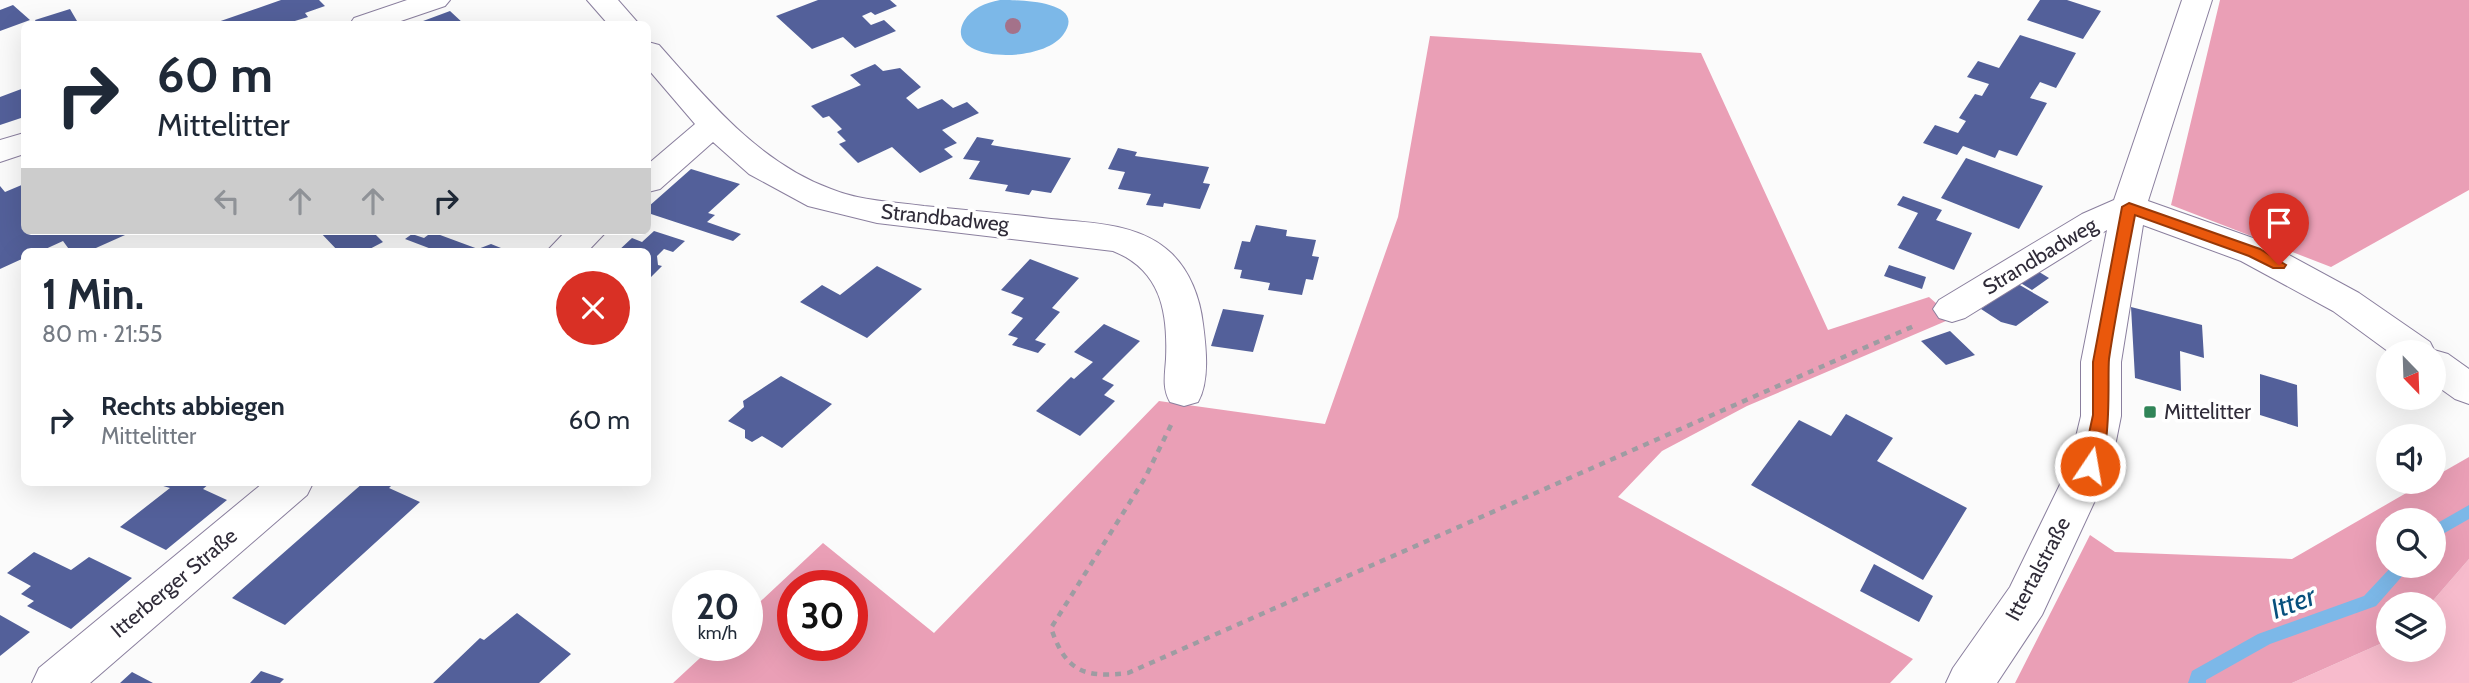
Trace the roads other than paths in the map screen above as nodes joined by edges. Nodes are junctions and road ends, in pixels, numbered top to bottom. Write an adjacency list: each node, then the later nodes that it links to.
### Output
1 (435, 0): 4 (street)
2 (603, 0): 5 (street)
3 (2197, 0): 11 (street, Ittertalstraße)
4 (374, 21)
5 (621, 21)
6 (651, 54): 7 (street, Strandbadweg)
7 (713, 125): 10 (street); 18 (street, Strandbadweg)
8 (21, 144): 9 (street)
9 (0, 152)
10 (651, 178)
11 (2129, 207): 14 (street, Strandbadweg); 15 (street); 21 (street, Ittertalstraße)
12 (584, 235): 13 (street)
13 (569, 248)
14 (1952, 309)
15 (2399, 340)
16 (2446, 373): 17 (street)
17 (2469, 389)
18 (1184, 391)
19 (288, 486): 20 (street, Itterberger Straße)
20 (56, 683)
21 (1970, 683)

